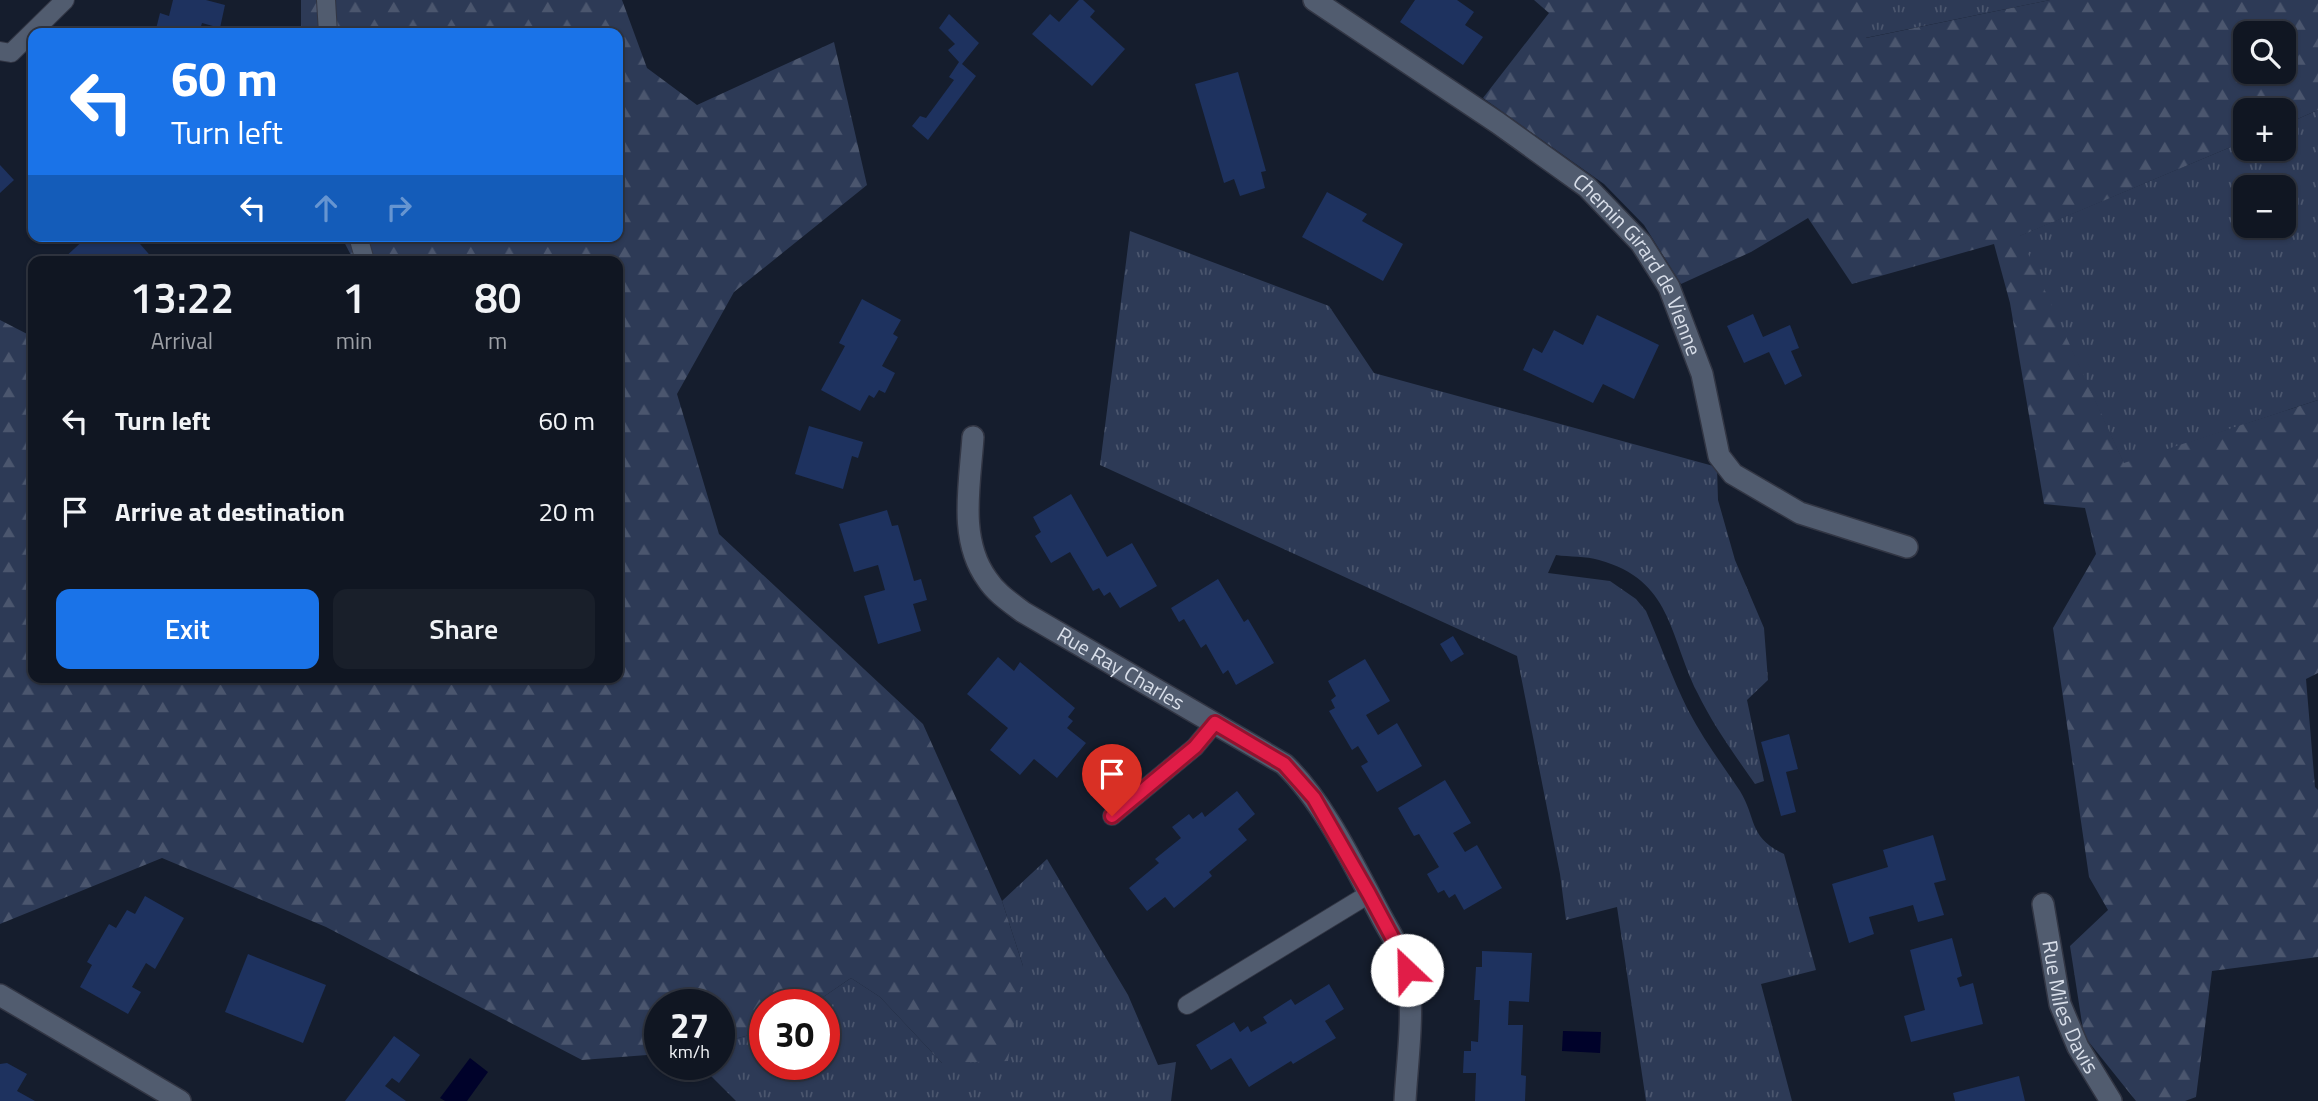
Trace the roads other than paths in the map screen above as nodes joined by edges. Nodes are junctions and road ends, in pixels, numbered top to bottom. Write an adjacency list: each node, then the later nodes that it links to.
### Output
1 (65, 0): 4 (lane)
2 (326, 0): 5 (lane)
3 (1314, 0): 9 (street, Chemin Girard de Vienne)
4 (37, 28)
5 (328, 28)
6 (28, 37): 7 (lane)
7 (0, 51)
8 (973, 438): 10 (street, Rue Ray Charles)
9 (1907, 547)
10 (1215, 723): 11 (lane); 12 (street, Rue Ray Charles)
11 (1112, 816)
12 (1369, 894): 15 (lane); 17 (street, Rue Ray Charles)
13 (2043, 904): 18 (street, Rue Miles Davis)
14 (0, 995): 16 (street)
15 (1187, 1005)
16 (180, 1101)
17 (1405, 1101)
18 (2111, 1101)

